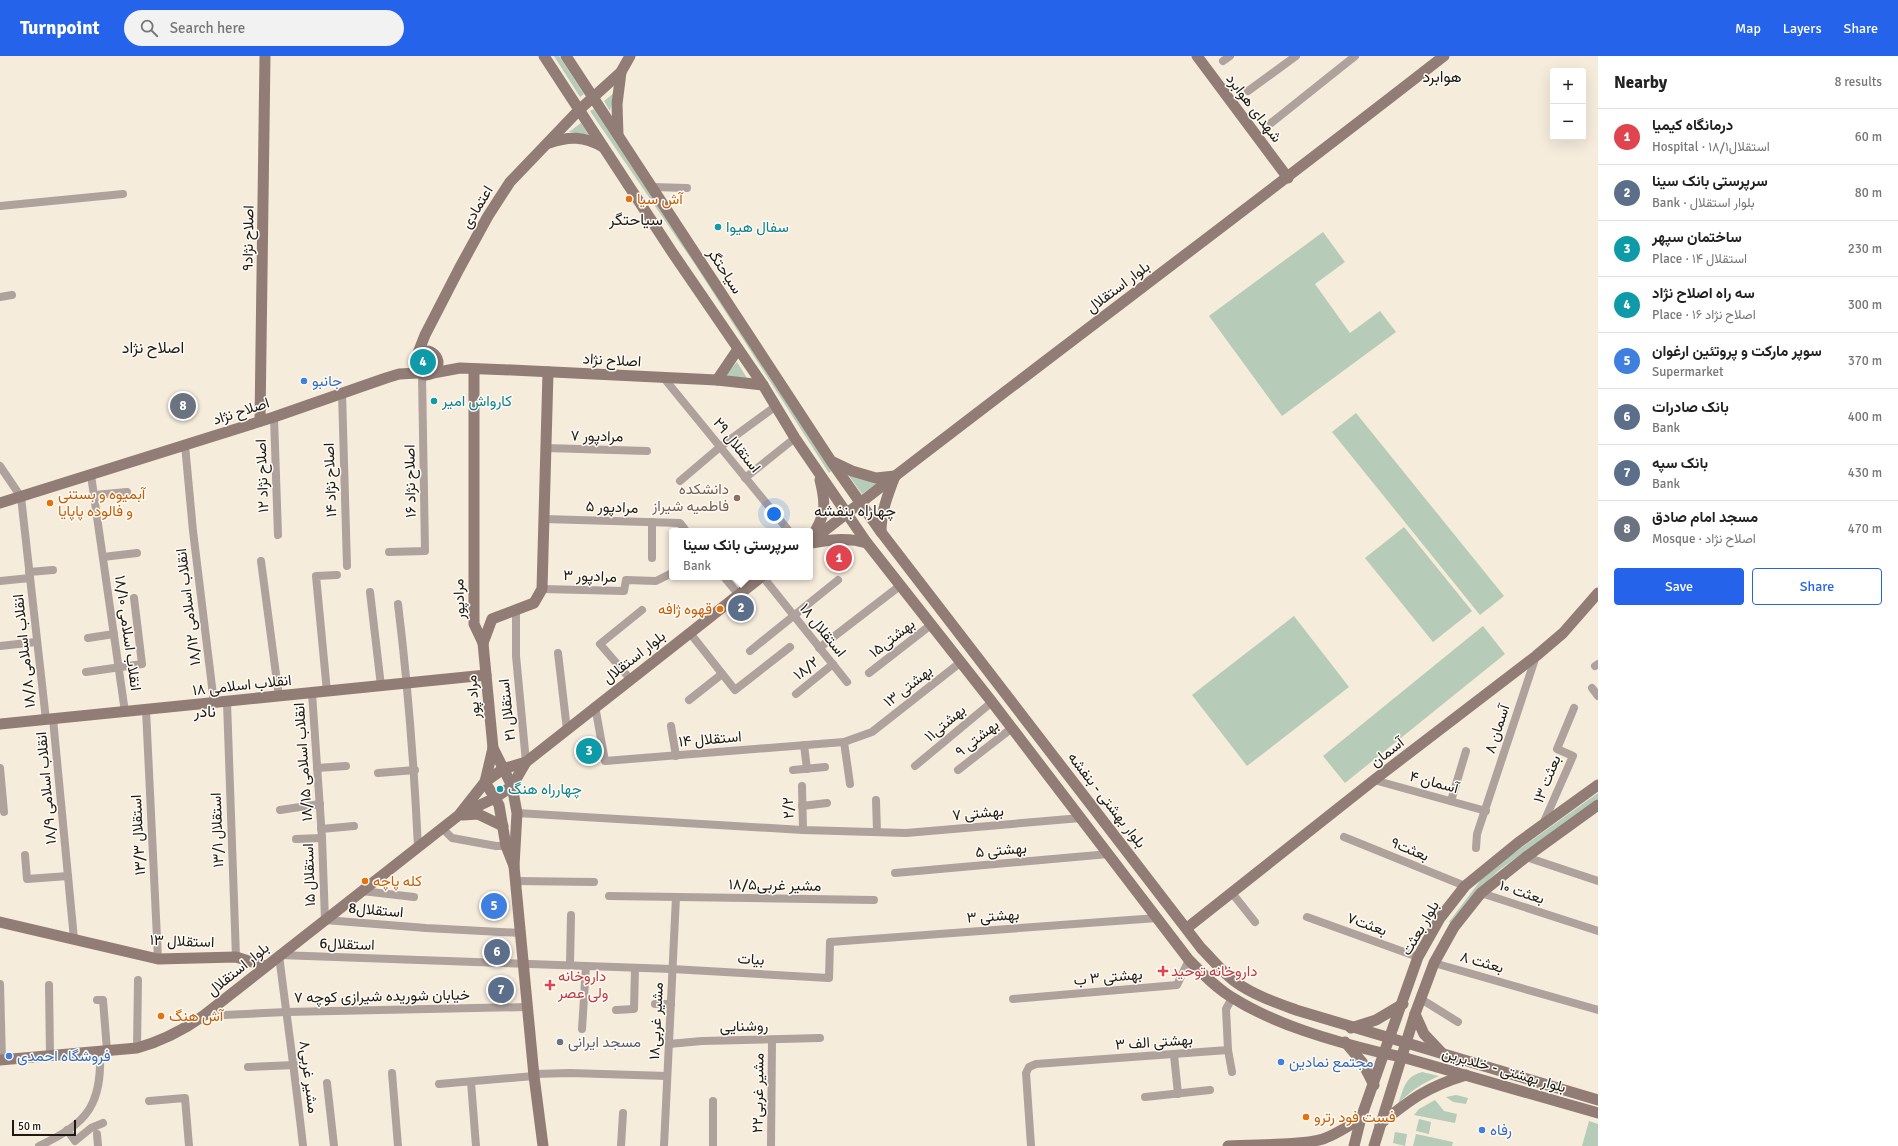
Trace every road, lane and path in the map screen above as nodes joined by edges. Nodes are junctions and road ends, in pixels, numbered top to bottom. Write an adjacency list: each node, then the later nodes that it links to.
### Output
1 (265, 56): 39 (main road, اصلاح نژاد۹)
2 (544, 56): 10 (main road)
3 (566, 56): 12 (main road, سیاحتگر)
4 (630, 56): 9 (main road)
5 (1197, 56): 18 (main road, شهدای هوابرد)
6 (1296, 56): 11 (street)
7 (1355, 56): 14 (street)
8 (1444, 56): 18 (main road, بلوار استقلال)
9 (621, 72): 12 (main road); 15 (main road)
10 (565, 88): 13 (main road); 16 (main road)
11 (1248, 91)
12 (592, 98): 13 (main road, اعتمادی); 15 (main road, سیاحتگر)
13 (579, 110): 16 (main road, اعتمادی); 17 (main road)
14 (1271, 123)
15 (618, 135): 19 (main road, سیاحتگر)
16 (548, 142): 17 (main road); 26 (main road, اعتمادی)
17 (604, 148): 25 (main road)
18 (1288, 178): 49 (main road, بلوار استقلال)
19 (652, 187): 20 (street); 45 (main road, سیاحتگر)
20 (687, 188)
21 (123, 194): 22 (street)
22 (0, 206)
23 (12, 294): 24 (street)
24 (0, 297)
25 (738, 349): 34 (main road); 35 (main road)
26 (425, 356): 27 (main road); 30 (main road); 31 (main road); 32 (main road)
27 (460, 368): 28 (main road, اصلاح نژاد); 30 (main road)
28 (474, 369): 29 (main road, اصلاح نژاد); 98 (main road, مرادپور)
29 (548, 372): 33 (main road, اصلاح نژاد); 43 (main road)
30 (433, 373): 32 (main road)
31 (399, 374): 32 (main road); 36 (main road, اصلاح نژاد)
32 (420, 374): 68 (street, ۱۶ اصلاح نژاد)
33 (663, 377): 34 (main road, اصلاح نژاد); 42 (street, ۲۹ استقلال)
34 (717, 380): 35 (main road, اصلاح نژاد)
35 (762, 385): 37 (main road)
36 (342, 393): 38 (main road, اصلاح نژاد); 73 (street, ۱۴ اصلاح نژاد)
37 (776, 406): 40 (main road); 42 (street)
38 (274, 417): 39 (main road, اصلاح نژاد); 63 (street, ۱۲ اصلاح نژاد)
39 (260, 421): 41 (main road, اصلاح نژاد)
40 (796, 438): 47 (main road); 50 (street)
41 (186, 445): 48 (main road, اصلاح نژاد); 125 (street, ۱۸/۱۲ انقلاب اسلامی)
42 (720, 447): 50 (street, ۲۹ استقلال); 51 (street)
43 (546, 448): 44 (street, ۷ مرادپور); 58 (main road)
44 (647, 451)
45 (831, 461): 49 (main road); 55 (main road, سیاحتگر)
46 (0, 466): 54 (street)
47 (818, 472): 57 (main road); 64 (main road)
48 (92, 475): 53 (street, ۱۸/۱۰ انقلاب اسلامی); 54 (main road, اصلاح نژاد)
49 (895, 476): 55 (main road, بلوار استقلال); 62 (main road)
50 (745, 478): 61 (street, ۲۹ استقلال)
51 (680, 481)
52 (127, 492): 53 (street)
53 (94, 495): 70 (street, ۱۸/۱۰ انقلاب اسلامی)
54 (21, 497): 56 (main road, اصلاح نژاد); 76 (street, ۱۸/۸ انقلاب اسلامی)
55 (861, 502): 57 (main road, بلوار استقلال); 62 (main road, بلوار بهشتی - بنفشه)
56 (0, 503)
57 (847, 514): 65 (main road, بلوار استقلال); 67 (main road, بلوار بهشتی - بنفشه)
58 (544, 519): 59 (street, ۵ مرادپور); 84 (main road)
59 (652, 522): 60 (street, ۵ مرادپور); 71 (street)
60 (684, 528)
61 (787, 528)
62 (880, 532): 153 (main road, بلوار بهشتی - بنفشه)
63 (278, 535)
64 (813, 536)
65 (813, 540)
66 (813, 542): 67 (main road)
67 (867, 543): 83 (main road, بلوار بهشتی - بنفشه)
68 (389, 552)
69 (137, 553): 70 (street)
70 (103, 557): 95 (street, ۱۸/۱۰ انقلاب اسلامی)
71 (652, 558)
72 (261, 561): 121 (street)
73 (347, 566)
74 (53, 570): 76 (street)
75 (669, 574): 84 (street, ۳ مرادپور)
76 (29, 575): 82 (street); 97 (street, ۱۸/۸ انقلاب اسلامی)
77 (337, 575): 117 (street)
78 (727, 580): 87 (street)
79 (758, 580): 87 (main road, بلوار استقلال)
80 (764, 580): 92 (street, استقلال ۱۸)
81 (838, 580): 92 (street)
82 (0, 581)
83 (901, 585): 93 (main road, بلوار بهشتی - بنفشه); 101 (street)
84 (542, 589): 91 (main road, مرادپور)
85 (370, 592): 115 (street)
86 (1598, 593): 104 (main road, آسمان)
87 (739, 594): 94 (main road, بلوار استقلال)
88 (134, 598): 107 (street)
89 (398, 604): 114 (street)
90 (642, 610): 112 (street)
91 (516, 611): 98 (main road, مرادپور); 141 (street, ۲۱ استقلال)
92 (793, 616): 101 (street, استقلال ۱۸); 102 (street)
93 (932, 624): 105 (main road, بلوار بهشتی - بنفشه); 109 (street, بهشتی۱۵)
94 (690, 633): 110 (street); 112 (main road, بلوار استقلال)
95 (114, 634): 96 (street); 107 (street, ۱۸/۱۰ انقلاب اسلامی)
96 (88, 638)
97 (36, 642): 99 (street); 130 (street, ۱۸/۸ انقلاب اسلامی)
98 (483, 643): 111 (main road, مراد پور)
99 (0, 646)
100 (790, 647): 110 (street)
101 (819, 648): 106 (street, استقلال ۱۸)
102 (750, 651)
103 (558, 653): 134 (street)
104 (1536, 656): 154 (main road, آسمان); 169 (street, ۸ آسمان)
105 (962, 662): 124 (main road, بلوار بهشتی - بنفشه); 135 (street, بهشتی ۱۳)
106 (833, 664): 113 (street, استقلال ۱۸); 119 (street, ۱۸/۲)
107 (118, 667): 108 (street); 129 (street, ۱۸/۱۰ انقلاب اسلامی)
108 (86, 672)
109 (869, 673)
110 (722, 674): 122 (street)
111 (486, 675): 114 (main road, ۱۸ انقلاب اسلامی); 138 (main road, مراد پور)
112 (630, 680): 126 (main road, بلوار استقلال)
113 (847, 682)
114 (407, 684): 115 (main road, ۱۸ انقلاب اسلامی); 149 (street)
115 (381, 686): 117 (main road, ۱۸ انقلاب اسلامی)
116 (1592, 688): 120 (street)
117 (327, 692): 118 (main road, ۱۸ انقلاب اسلامی)
118 (312, 693): 121 (main road, ۱۸ انقلاب اسلامی); 146 (street, ۱۸/۱۵ انقلاب اسلامی)
119 (796, 694)
120 (1598, 696)
121 (278, 697): 123 (main road, ۱۸ انقلاب اسلامی)
122 (689, 700)
123 (227, 702): 125 (main road, ۱۸ انقلاب اسلامی); 217 (street, ۱۳/۱ استقلال)
124 (992, 702): 133 (main road, بلوار بهشتی - بنفشه); 143 (street, بهشتی۱۱)
125 (214, 703): 128 (main road, ۱۸ انقلاب اسلامی)
126 (595, 706): 134 (main road, بلوار استقلال); 140 (street, استقلال ۱۴)
127 (1574, 708): 174 (street, ۱۳ بعثت)
128 (146, 710): 129 (main road, ۱۸ انقلاب اسلامی); 219 (street, ۱۳/۳ استقلال)
129 (125, 712): 130 (main road, ۱۸ انقلاب اسلامی)
130 (49, 719): 131 (main road, ۱۸ انقلاب اسلامی); 192 (street, ۱۸/۹ انقلاب اسلامی)
131 (0, 724)
132 (671, 726): 140 (street)
133 (1012, 728): 151 (street, بهشتی ۹); 160 (main road, بلوار بهشتی - بنفشه)
134 (567, 730): 141 (main road, بلوار استقلال)
135 (872, 732): 136 (street, استقلال ۱۴)
136 (844, 742): 137 (street, استقلال ۱۴); 156 (street)
137 (804, 745): 140 (street, استقلال ۱۴); 148 (street)
138 (493, 748): 147 (main road, مراد پور); 155 (main road, مراد پور)
139 (1466, 751): 163 (street)
140 (676, 756)
141 (526, 762): 147 (main road, بلوار استقلال); 158 (main road, بلوار استقلال)
142 (346, 766): 146 (street)
143 (915, 766)
144 (825, 767): 148 (street)
145 (0, 768): 170 (street)
146 (317, 768): 164 (street, ۱۸/۱۵ انقلاب اسلامی)
147 (503, 769): 155 (main road, بلوار استقلال); 158 (main road, مراد پور)
148 (807, 769): 150 (street)
149 (415, 770): 152 (street); 185 (street)
150 (793, 770)
151 (958, 770)
152 (378, 773)
153 (1070, 776): 160 (main road); 211 (main road, بلوار بهشتی - بنفشه)
154 (1374, 780): 163 (street, ۴ آسمان); 198 (main road, آسمان)
155 (485, 782): 161 (main road); 172 (main road, بلوار استقلال)
156 (850, 784)
157 (1598, 785): 174 (main road, بلوار بعثت)
158 (512, 786): 161 (main road, بلوار استقلال); 171 (main road, مراد پور)
159 (802, 786): 167 (street, ۲/۲)
160 (1057, 786): 173 (main road, بلوار بهشتی - بنفشه)
161 (495, 798): 172 (main road, بلوار استقلال); 176 (main road)
162 (876, 800): 180 (street)
163 (1451, 801): 169 (street, ۴ آسمان)
164 (320, 804): 168 (street); 178 (street, ۱۸/۱۵ انقلاب اسلامی)
165 (827, 804): 167 (street)
166 (1598, 805): 189 (main road, بلوار بعثت)
167 (802, 806): 179 (street, ۲/۲)
168 (280, 810)
169 (1486, 811): 186 (street, ۸ آسمان)
170 (4, 812)
171 (517, 813): 179 (street, بهشتی ۷); 190 (main road, مراد پور)
172 (459, 815): 176 (main road); 177 (main road, بلوار استقلال)
173 (1081, 818): 180 (street, بهشتی ۷); 187 (main road, بلوار بهشتی - بنفشه)
174 (1542, 824): 196 (main road, بلوار بعثت)
175 (354, 826): 178 (street)
176 (503, 826): 184 (main road)
177 (442, 828): 184 (street); 185 (main road, بلوار استقلال)
178 (321, 829): 181 (street, ۱۵ استقلال)
179 (803, 830): 180 (street, بهشتی ۷)
180 (877, 832)
181 (322, 838): 183 (street); 207 (street, ۱۵ استقلال)
182 (1344, 838): 196 (street, بعثت۹)
183 (296, 840)
184 (506, 846): 190 (main road)
185 (418, 847): 197 (main road, بلوار استقلال)
186 (1476, 848)
187 (1109, 854): 191 (street, بهشتی ۵); 206 (main road, بلوار بهشتی - بنفشه)
188 (25, 855): 192 (street)
189 (1526, 857): 194 (street); 199 (main road, بلوار بعثت)
190 (514, 866): 193 (main road)
191 (895, 873)
192 (68, 876): 215 (street, ۱۸/۹ انقلاب اسلامی)
193 (516, 881): 195 (street); 214 (main road)
194 (1598, 881)
195 (594, 882)
196 (1465, 886): 208 (main road, بلوار بعثت)
197 (362, 891): 200 (street); 207 (main road, بلوار استقلال)
198 (1232, 893): 210 (street); 211 (main road, آسمان)
199 (1482, 893): 212 (main road, بلوار بعثت); 213 (street, ۱۰ بعثت)
200 (414, 896)
201 (609, 896): 202 (street, مشیر غربی۱۸/۵)
202 (676, 897): 203 (street, مشیر غربی۱۸/۵); 227 (street, مشیر غربی۱۸)
203 (874, 900)
204 (571, 915): 224 (street)
205 (1307, 917): 218 (street, بعثت۷)
206 (1158, 918): 220 (main road, بلوار بهشتی - بنفشه); 228 (street, بهشتی ۳)
207 (325, 920): 214 (street, استقلال8); 216 (main road, بلوار استقلال)
208 (1438, 921): 212 (main road); 218 (main road, بلوار بعثت)
209 (0, 922): 215 (main road, ۱۳ استقلال)
210 (1255, 922)
211 (1187, 928): 246 (main road, بلوار بهشتی - بنفشه)
212 (1452, 930): 222 (main road, بلوار بعثت)
213 (1598, 931)
214 (521, 933): 221 (main road)
215 (74, 939): 219 (main road, ۱۳ استقلال)
216 (280, 955): 221 (street, استقلال6); 223 (main road, بلوار استقلال); 242 (street, مشیر غربی۸)
217 (236, 957): 219 (main road, ۱۳ استقلال); 223 (main road, ۱۳ استقلال)
218 (1418, 957): 238 (main road, بلوار بعثت)
219 (158, 958)
220 (1189, 960): 232 (main road, بلوار بهشتی - بنفشه); 233 (street, بهشتی ۳ ب)
221 (524, 963): 224 (street, بیات); 239 (main road)
222 (1434, 963): 234 (main road, بلوار بعثت); 241 (street, ۸ بعثت)
223 (265, 966): 244 (main road, بلوار استقلال)
224 (570, 966): 225 (street, بیات)
225 (586, 966): 226 (street, بیات); 247 (street)
226 (634, 968): 227 (street, بیات); 240 (street)
227 (672, 969): 228 (street, بیات); 237 (street, مشیر غربی۱۸)
228 (829, 978)
229 (138, 980): 254 (street)
230 (0, 984): 262 (street)
231 (49, 985): 259 (street)
232 (1232, 998): 251 (main road, بلوار بهشتی - بنفشه); 256 (street)
233 (1013, 999)
234 (1421, 999): 243 (main road, بلوار بعثت); 245 (street)
235 (97, 1000): 255 (street)
236 (655, 1004): 237 (street)
237 (671, 1004): 253 (street, مشیر غربی۱۸)
238 (1402, 1004): 246 (main road); 248 (main road, بلوار بعثت)
239 (527, 1007): 242 (street, خیابان شوریده شیرازی کوچه ۷); 268 (main road)
240 (616, 1010)
241 (1598, 1010)
242 (286, 1012): 244 (street, خیابان شوریده شیرازی کوچه ۷); 263 (street, مشیر غربی۸)
243 (1415, 1014): 252 (main road, بلوار بعثت); 258 (main road)
244 (203, 1016): 254 (main road, بلوار استقلال)
245 (1458, 1022)
246 (1351, 1028): 248 (main road, بلوار بهشتی - بنفشه)
247 (582, 1029)
248 (1389, 1037): 252 (main road, بلوار بهشتی - بنفشه); 257 (main road, بلوار بعثت)
249 (820, 1038): 250 (street, روشنایی)
250 (772, 1040): 253 (street, روشنایی); 301 (street, مشیر غربی۲۲)
251 (1345, 1042): 257 (main road, بلوار بهشتی - بنفشه); 275 (main road)
252 (1406, 1042): 258 (main road, بلوار بهشتی - خلدبرین); 261 (main road, بلوار بعثت)
253 (669, 1044): 270 (street, مشیر غربی۱۸)
254 (136, 1048): 255 (main road, بلوار استقلال)
255 (103, 1050): 259 (main road, بلوار استقلال); 287 (street)
256 (1228, 1050): 260 (street, بهشتی الف ۳); 266 (street)
257 (1383, 1053): 261 (main road, بلوار بهشتی - خلدبرین); 275 (main road, بلوار بعثت)
258 (1442, 1054): 265 (main road, بلوار بهشتی - خلدبرین)
259 (50, 1055): 262 (main road, بلوار استقلال)
260 (1174, 1055): 277 (street); 302 (street, بهشتی الف ۳)
261 (1401, 1056): 269 (main road, بلوار بهشتی - خلدبرین); 286 (main road, بلوار بعثت)
262 (1, 1060)
263 (295, 1065): 264 (street); 293 (street, مشیر غربی۸)
264 (248, 1067)
265 (1497, 1070): 272 (main road); 279 (main road, بلوار بهشتی - خلدبرین)
266 (1232, 1072)
267 (392, 1073): 295 (street)
268 (534, 1075): 270 (street); 271 (street); 297 (main road)
269 (1466, 1075): 272 (main road, بلوار بهشتی - خلدبرین); 286 (main road)
270 (667, 1076): 299 (street, مشیر غربی۱۸)
271 (471, 1082): 274 (street); 296 (street)
272 (1494, 1082): 283 (main road, بلوار بهشتی - خلدبرین)
273 (328, 1083): 294 (street)
274 (439, 1084)
275 (1374, 1085): 284 (main road, بلوار بعثت)
276 (1210, 1090): 277 (street)
277 (1178, 1094): 278 (street)
278 (1146, 1097)
279 (1598, 1100)
280 (149, 1101): 292 (street)
281 (713, 1101): 300 (street)
282 (623, 1113): 298 (street)
283 (1598, 1113)
284 (1361, 1118): 289 (main road); 304 (main road, بلوار بعثت)
285 (102, 1123): 287 (street)
286 (1380, 1124): 305 (main road, بلوار بعثت)
287 (67, 1130): 290 (street)
288 (98, 1134): 291 (street)
289 (1326, 1142): 303 (main road)
290 (39, 1146)
291 (98, 1146)
292 (189, 1146)
293 (303, 1146)
294 (334, 1146)
295 (398, 1146)
296 (476, 1146)
297 (543, 1146)
298 (621, 1146)
299 (664, 1146)
300 (713, 1146)
301 (771, 1146)
302 (1031, 1146)
303 (1228, 1146)
304 (1354, 1146)
305 (1374, 1146)

